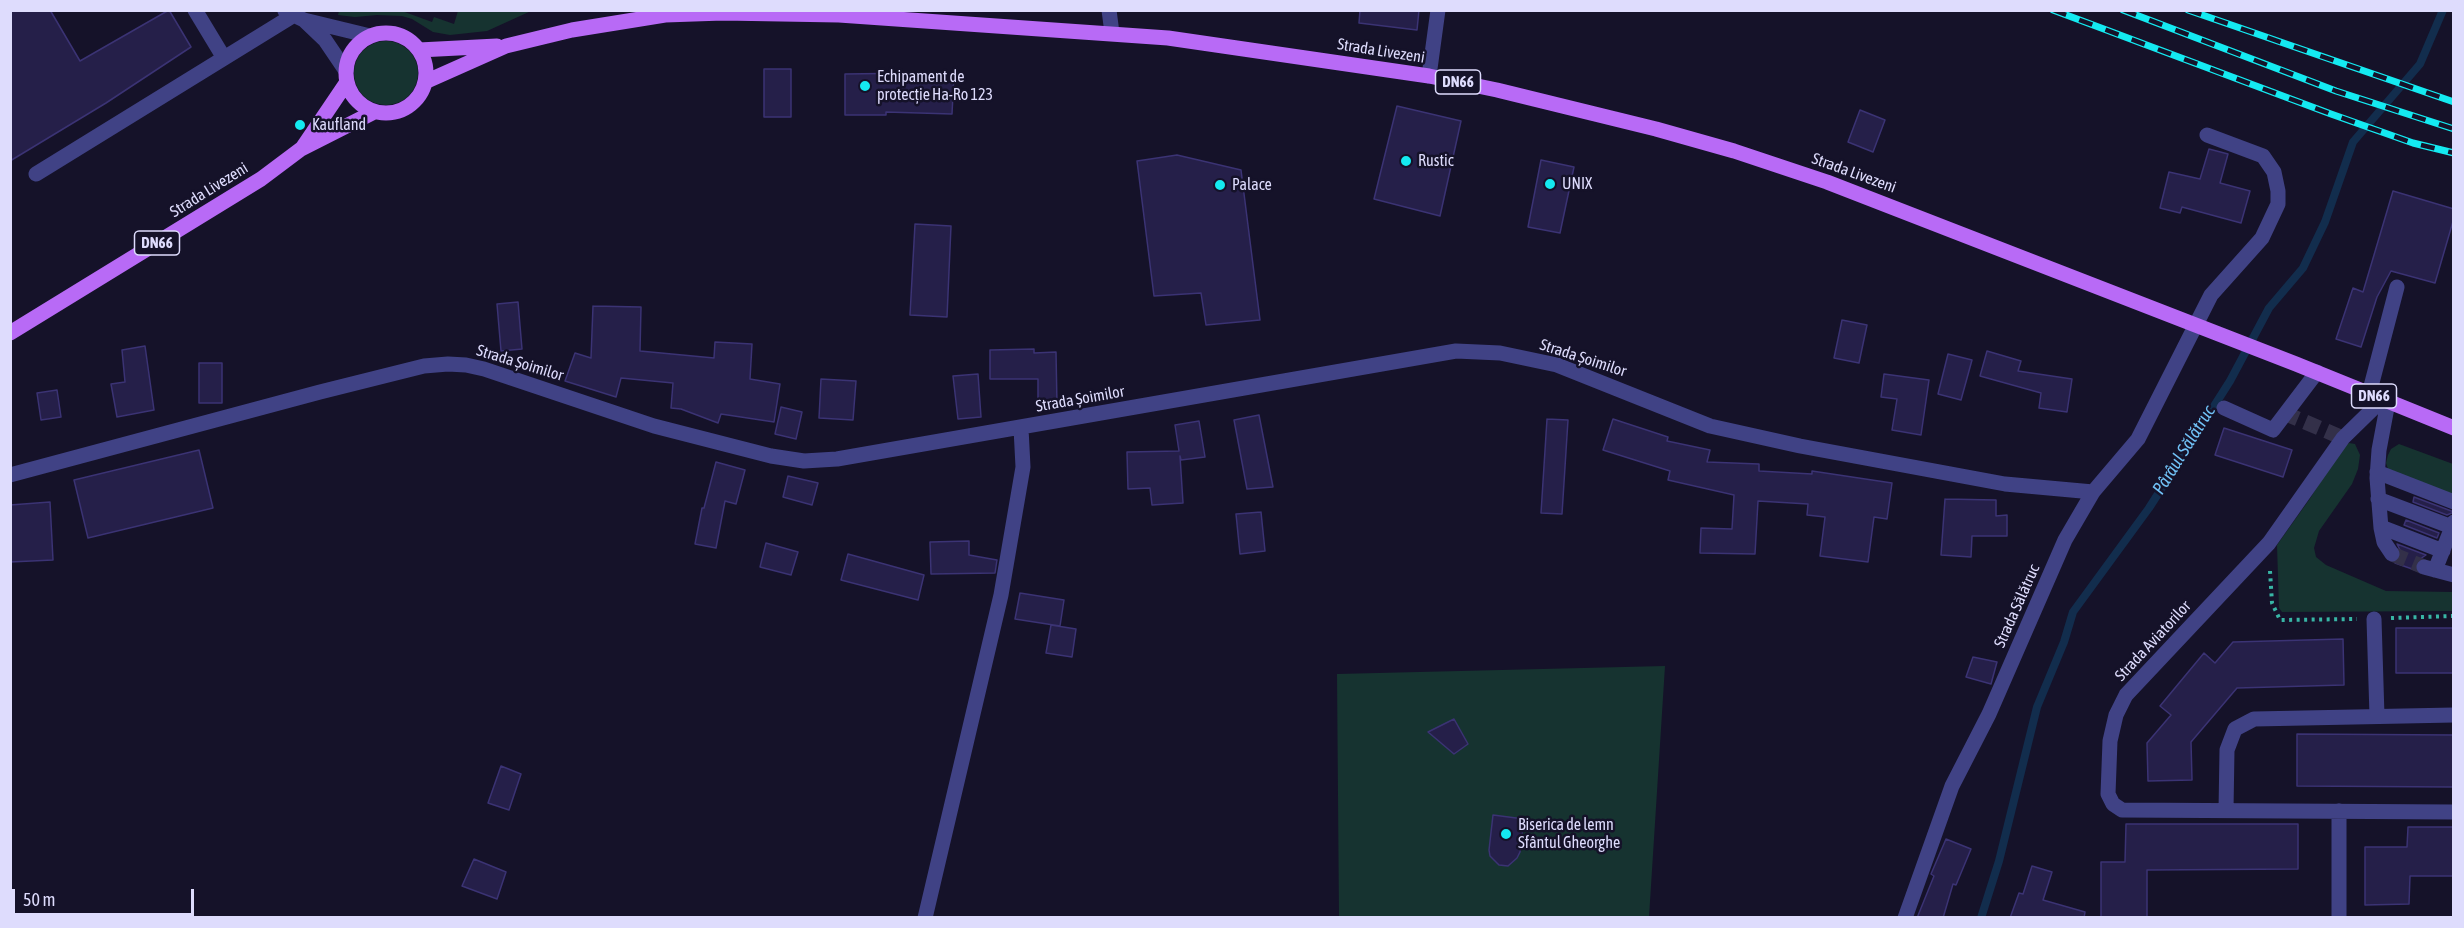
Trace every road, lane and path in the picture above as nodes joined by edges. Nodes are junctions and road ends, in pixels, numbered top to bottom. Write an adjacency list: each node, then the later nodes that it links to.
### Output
1 (195, 10): 11 (street)
2 (1109, 10): 7 (street)
3 (1438, 10): 12 (street)
4 (841, 13): 6 (main road, Strada Livezeni / DN66); 7 (main road, Strada Livezeni / DN66)
5 (293, 15): 8 (street); 11 (street); 13 (street)
6 (617, 16): 9 (main road, Strada Livezeni / DN66)
7 (1112, 33): 12 (main road, Strada Livezeni / DN66)
8 (370, 36): 10 (main road); 13 (main road)
9 (507, 46): 10 (main road, Strada Livezeni / DN66); 14 (main road, Strada Livezeni)
10 (419, 50): 14 (main road)
11 (224, 58): 18 (street)
12 (1429, 76): 20 (main road, Strada Livezeni / DN66)
13 (346, 77): 15 (main road); 17 (main road, Strada Livezeni)
14 (425, 82): 15 (main road, DN66)
15 (374, 112): 17 (main road, Strada Livezeni / DN66)
16 (2207, 135): 20 (street, Strada Sălătruc)
17 (301, 149): 21 (main road, Strada Livezeni / DN66)
18 (36, 174)
19 (2397, 287): 23 (street)
20 (2194, 326): 22 (main road, Strada Livezeni / DN66); 29 (street, Strada Sălătruc)
21 (10, 333)
22 (2317, 372): 23 (main road, DN66); 24 (street)
23 (2380, 399): 26 (main road, DN66); 27 (street); 34 (street, Strada Aviatorilor)
24 (2224, 408)
25 (1021, 428): 28 (street, Strada Șoimilor); 29 (street, Strada Șoimilor); 45 (street, Strada Șoimilor)
26 (2454, 428)
27 (2377, 472): 30 (street); 31 (street)
28 (10, 475)
29 (2093, 492): 46 (street, Strada Sălătruc)
30 (2378, 498): 32 (street); 33 (street)
31 (2454, 502)
32 (2453, 525): 35 (street)
33 (2381, 526): 35 (street); 36 (street)
34 (2269, 543): 39 (path); 42 (street, Strada Aviatorilor)
35 (2442, 551): 37 (street)
36 (2392, 554)
37 (2454, 574)
38 (2454, 616): 39 (path)
39 (2374, 619): 41 (street)
40 (2454, 715): 41 (street)
41 (2377, 716): 42 (street)
42 (2226, 810): 43 (street, Strada Aviatorilor)
43 (2339, 811): 44 (street, Strada Aviatorilor); 47 (street)
44 (2454, 812)
45 (925, 918)
46 (1905, 918)
47 (2339, 918)

